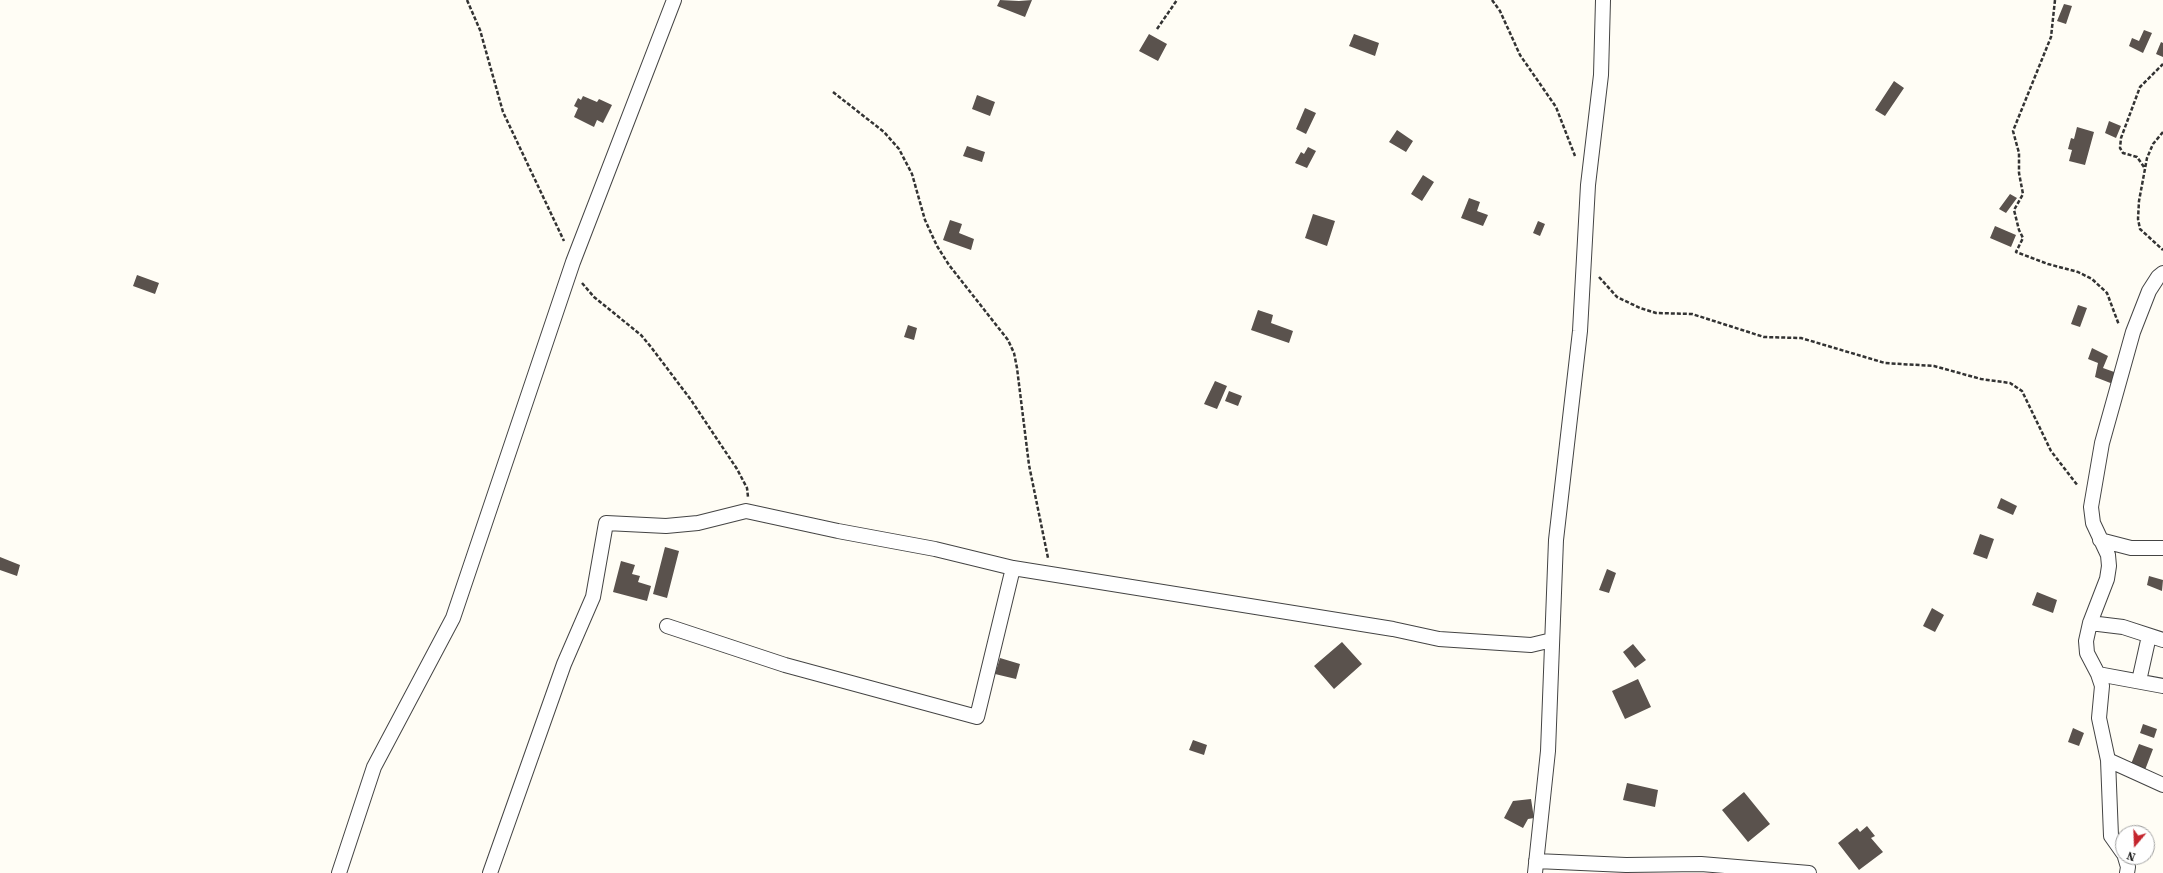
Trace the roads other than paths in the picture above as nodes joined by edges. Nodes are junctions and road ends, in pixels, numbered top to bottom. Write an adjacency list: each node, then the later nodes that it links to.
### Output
1 (674, 0): 19 (street)
2 (1603, 0): 10 (street)
3 (2163, 273): 4 (street)
4 (2100, 540): 5 (street); 7 (street)
5 (2163, 548)
6 (1013, 568): 8 (street); 10 (street); 20 (street)
7 (2090, 623): 9 (street); 12 (street)
8 (667, 626)
9 (2149, 636): 11 (street); 13 (street)
10 (1552, 640): 18 (street)
11 (2163, 640)
12 (2098, 674): 13 (street); 15 (street)
13 (2139, 681): 14 (street)
14 (2163, 686)
15 (2108, 760): 16 (street); 17 (street)
16 (2163, 783)
17 (2115, 842)
18 (1536, 867): 21 (street)
19 (339, 873)
20 (490, 873)
21 (1809, 873)

